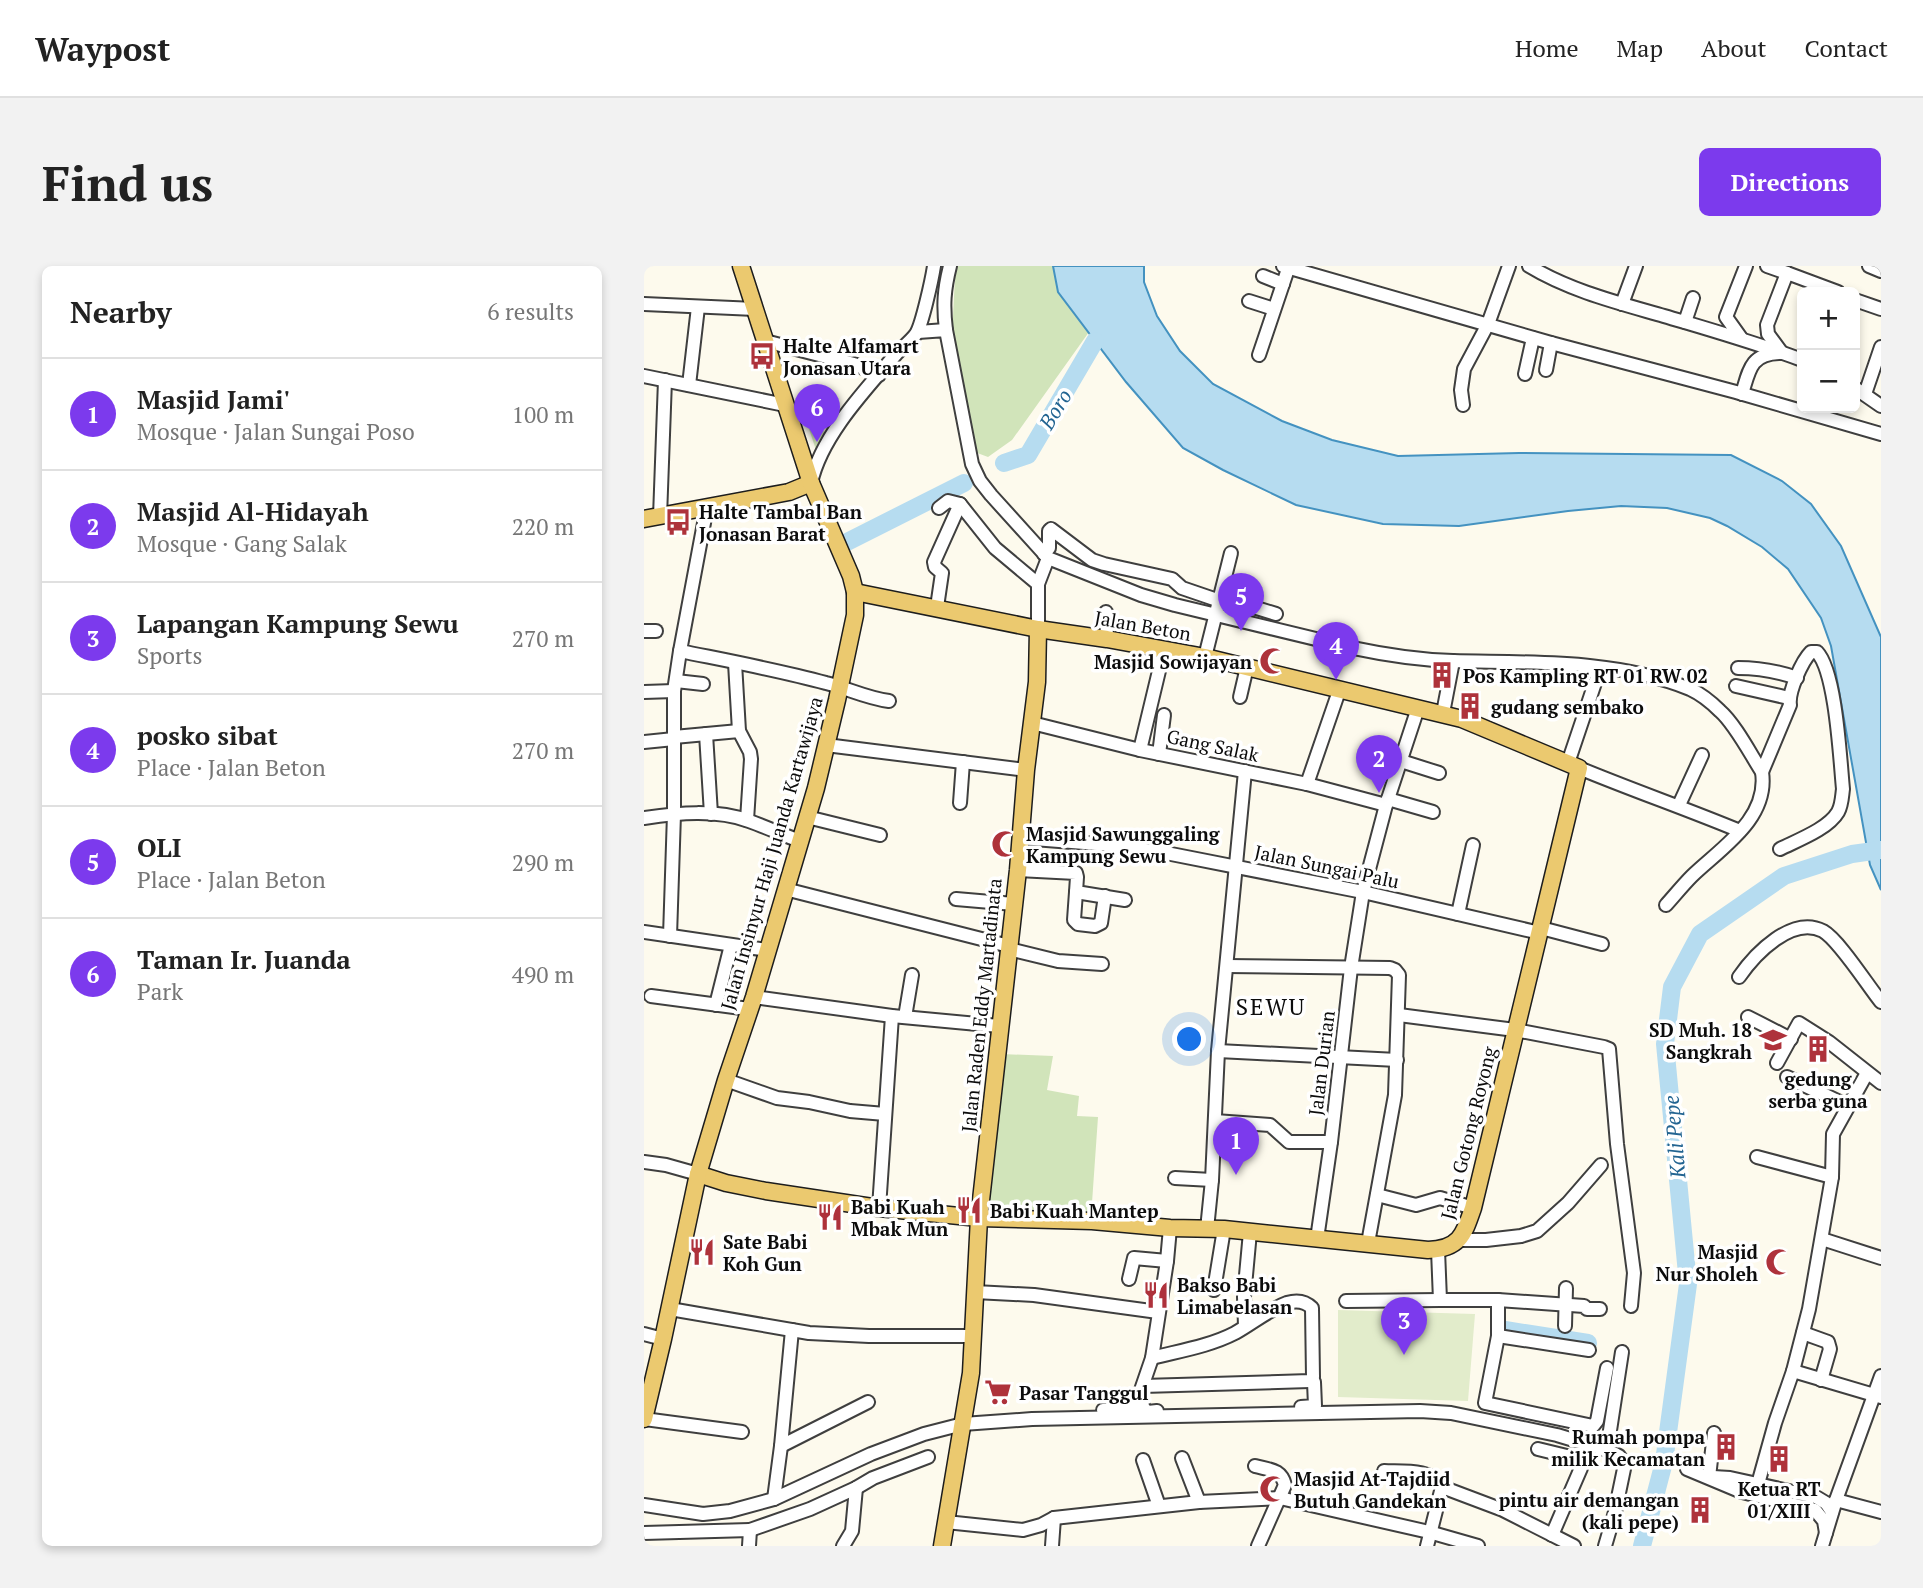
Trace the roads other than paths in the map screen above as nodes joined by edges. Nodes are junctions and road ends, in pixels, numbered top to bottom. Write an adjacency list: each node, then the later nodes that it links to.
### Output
1 (741, 266): 22 (main road, Jalan Insinyur Haji Juanda Kartawijaya)
2 (934, 266): 28 (street)
3 (950, 266): 27 (street)
4 (1509, 266): 26 (street)
5 (1529, 266): 20 (street)
6 (1636, 266): 20 (street)
7 (1746, 266): 30 (street)
8 (1767, 266): 12 (street)
9 (1869, 266): 11 (street)
10 (1287, 267): 14 (street); 26 (street)
11 (1881, 271)
12 (1787, 273): 15 (street); 34 (street)
13 (1263, 276): 14 (street)
14 (1283, 284): 23 (street)
15 (1827, 287)
16 (1693, 298): 25 (street)
17 (1249, 302): 23 (street)
18 (1860, 302): 24 (street)
19 (644, 304): 21 (street)
20 (1622, 304): 25 (street)
21 (698, 307): 22 (street); 42 (street)
22 (755, 309): 31 (main road, Jalan Insinyur Haji Juanda Kartawijaya)
23 (1274, 309): 35 (street)
24 (1881, 309)
25 (1685, 322): 30 (street)
26 (1488, 324): 29 (street); 46 (street)
27 (946, 330): 28 (street); 55 (street)
28 (918, 332): 38 (street)
29 (1532, 338): 32 (street); 39 (street)
30 (1741, 338): 34 (street)
31 (765, 341): 38 (street); 45 (main road, Jalan Insinyur Haji Juanda Kartawijaya)
32 (1551, 343): 37 (street); 44 (street)
33 (1881, 347): 43 (street)
34 (1782, 353): 36 (street); 44 (street)
35 (1259, 355)
36 (1797, 358)
37 (1546, 370)
38 (880, 374): 49 (street)
39 (1525, 374)
40 (644, 376): 41 (street)
41 (664, 380): 42 (street); 53 (street)
42 (689, 385): 45 (street)
43 (1860, 391): 47 (street)
44 (1742, 394): 48 (street)
45 (785, 405): 49 (main road, Jalan Insinyur Haji Juanda Kartawijaya)
46 (1463, 405)
47 (1881, 406)
48 (1881, 433)
49 (811, 483): 51 (main road); 57 (main road, Jalan Insinyur Haji Juanda Kartawijaya)
50 (960, 504): 52 (street); 56 (street); 59 (street)
51 (707, 507): 53 (main road); 65 (street)
52 (939, 508)
53 (652, 518)
54 (1231, 553): 58 (street)
55 (1046, 556): 56 (street); 58 (street); 58 (street)
56 (1038, 584): 62 (street)
57 (855, 592): 59 (main road, Jalan Beton); 73 (main road, Jalan Insinyur Haji Juanda Kartawijaya)
58 (1219, 605): 61 (street); 66 (street); 67 (street)
59 (937, 607): 62 (main road, Jalan Beton)
60 (1106, 612): 63 (street)
61 (1276, 614)
62 (1038, 629): 63 (main road, Jalan Beton); 85 (main road, Jalan Raden Eddy Martadinata)
63 (1107, 639): 64 (main road, Jalan Beton)
64 (1164, 650): 66 (main road, Jalan Beton); 91 (street)
65 (680, 651): 68 (street); 75 (street)
66 (1205, 657): 69 (main road, Jalan Beton)
67 (1453, 661): 70 (street); 83 (street)
68 (736, 663): 73 (street); 86 (street)
69 (1247, 667): 77 (main road, Jalan Beton); 79 (street)
70 (1600, 667): 96 (street); 99 (street)
71 (1738, 668): 72 (street)
72 (1797, 678): 80 (street); 116 (street)
73 (827, 683): 81 (street); 90 (main road, Jalan Insinyur Haji Juanda Kartawijaya)
74 (703, 684): 75 (street)
75 (675, 686): 78 (street); 88 (street)
76 (1737, 686): 80 (street)
77 (1339, 691): 82 (main road, Jalan Beton); 101 (street)
78 (644, 692)
79 (1240, 697)
80 (1789, 698): 99 (street)
81 (889, 701)
82 (1418, 708): 83 (main road, Jalan Beton); 94 (street, Jalan Durian)
83 (1443, 713): 96 (main road, Jalan Beton)
84 (1164, 715): 92 (street)
85 (1032, 723): 91 (street, Gang Salak); 97 (main road, Jalan Raden Eddy Martadinata)
86 (739, 731): 87 (street); 110 (street)
87 (706, 734): 88 (street); 107 (street)
88 (674, 738): 89 (street); 106 (street)
89 (644, 741)
90 (826, 745): 95 (street); 108 (main road, Jalan Insinyur Haji Juanda Kartawijaya)
91 (1140, 750): 92 (street, Gang Salak)
92 (1159, 754): 98 (street, Gang Salak)
93 (1702, 755): 104 (street)
94 (1401, 761): 100 (street); 102 (street, Jalan Durian)
95 (963, 762): 97 (street); 103 (street)
96 (1573, 766): 104 (street); 128 (main road, Jalan Gotong Royong)
97 (1026, 771): 113 (main road, Jalan Raden Eddy Martadinata)
98 (1245, 771): 101 (street, Gang Salak); 117 (street)
99 (1762, 772): 111 (street)
100 (1439, 773)
101 (1307, 784): 102 (street, Gang Salak)
102 (1387, 802): 105 (street, Gang Salak); 121 (street, Jalan Durian)
103 (960, 803)
104 (1679, 805): 111 (street)
105 (1433, 811)
106 (674, 814): 107 (street); 109 (street); 130 (street)
107 (711, 814): 110 (street)
108 (807, 817): 112 (street); 114 (main road, Jalan Insinyur Haji Juanda Kartawijaya)
109 (644, 818)
110 (747, 820): 114 (street)
111 (1740, 831): 126 (street)
112 (880, 835)
113 (1021, 838): 117 (street, Jalan Sungai Palu); 118 (main road, Jalan Raden Eddy Martadinata)
114 (800, 841): 119 (main road, Jalan Insinyur Haji Juanda Kartawijaya)
115 (1473, 845): 127 (street)
116 (1780, 849)
117 (1235, 866): 121 (street, Jalan Sungai Palu); 135 (street)
118 (1018, 870): 120 (street); 125 (main road, Jalan Raden Eddy Martadinata)
119 (785, 889): 132 (main road, Jalan Insinyur Haji Juanda Kartawijaya); 133 (street)
120 (1076, 892): 122 (street); 122 (street)
121 (1363, 892): 127 (street, Jalan Sungai Palu); 136 (street, Jalan Durian)
122 (1105, 896): 124 (street)
123 (956, 899): 125 (street)
124 (1125, 900)
125 (1014, 904): 133 (main road, Jalan Raden Eddy Martadinata)
126 (1666, 905)
127 (1458, 914): 128 (street, Jalan Sungai Palu)
128 (1541, 931): 131 (street, Jalan Sungai Palu); 146 (main road, Jalan Gotong Royong)
129 (644, 932): 130 (street)
130 (670, 936): 132 (street)
131 (1602, 944)
132 (747, 947): 141 (main road, Jalan Insinyur Haji Juanda Kartawijaya); 141 (street)
133 (1009, 948): 134 (street); 145 (main road, Jalan Raden Eddy Martadinata)
134 (1102, 964)
135 (1227, 966): 136 (street); 148 (street)
136 (1351, 968): 142 (street); 149 (street, Jalan Durian)
137 (912, 975): 143 (street)
138 (1739, 977): 140 (street)
139 (651, 996): 141 (street)
140 (1881, 1002)
141 (734, 1005): 143 (street); 154 (main road, Jalan Insinyur Haji Juanda Kartawijaya)
142 (1399, 1015): 146 (street); 150 (street)
143 (899, 1017): 145 (street); 157 (street)
144 (1748, 1017): 147 (street)
145 (999, 1026): 170 (main road, Jalan Raden Eddy Martadinata)
146 (1515, 1030): 169 (main road, Jalan Gotong Royong); 189 (street)
147 (1791, 1039): 151 (street); 152 (street)
148 (1218, 1051): 149 (street); 158 (street)
149 (1341, 1056): 150 (street); 159 (street, Jalan Durian)
150 (1397, 1060): 167 (street)
151 (1777, 1063)
152 (1867, 1073): 155 (street); 156 (street)
153 (1787, 1077): 156 (street)
154 (726, 1080): 157 (street); 163 (main road, Jalan Insinyur Haji Juanda Kartawijaya)
155 (1881, 1083)
156 (1848, 1106): 164 (street)
157 (886, 1114): 168 (street)
158 (1214, 1121): 159 (street); 166 (street)
159 (1331, 1142): 174 (street, Jalan Durian)
160 (1757, 1157): 164 (street)
161 (644, 1162): 163 (street)
162 (1601, 1165): 175 (street)
163 (698, 1174): 168 (main road); 190 (main road, Jalan Insinyur Haji Juanda Kartawijaya)
164 (1832, 1177): 176 (street)
165 (1175, 1178): 166 (street)
166 (1212, 1180): 172 (street)
167 (1377, 1195): 169 (street); 177 (street)
168 (879, 1208): 170 (main road)
169 (1473, 1208): 175 (main road, Jalan Gotong Royong)
170 (979, 1218): 171 (main road); 184 (main road, Jalan Raden Eddy Martadinata)
171 (1170, 1228): 172 (main road); 180 (street)
172 (1215, 1229): 173 (main road); 183 (street)
173 (1250, 1232): 174 (main road); 193 (street)
174 (1317, 1239): 177 (main road)
175 (1458, 1240): 178 (main road, Jalan Gotong Royong)
176 (1822, 1240): 179 (street); 196 (street)
177 (1368, 1243): 178 (main road)
178 (1438, 1250): 185 (street)
179 (1881, 1258)
180 (1167, 1261): 181 (street); 192 (street)
181 (1129, 1279)
182 (1566, 1288): 188 (street)
183 (1214, 1290)
184 (975, 1292): 192 (street); 198 (main road, Jalan Raden Eddy Martadinata)
185 (1440, 1300): 186 (street); 187 (street)
186 (1498, 1300): 188 (street); 199 (street)
187 (1346, 1301)
188 (1566, 1305): 191 (street); 194 (street)
189 (1631, 1306)
190 (670, 1309): 195 (street); 200 (main road, Jalan Insinyur Haji Juanda Kartawijaya)
191 (1600, 1309)
192 (1158, 1312): 203 (street)
193 (1245, 1326): 203 (street); 207 (street)
194 (1565, 1326)
195 (792, 1330): 198 (street); 218 (street)
196 (1803, 1333): 205 (street); 208 (street)
197 (644, 1334): 200 (street)
198 (973, 1336): 215 (main road, Jalan Raden Eddy Martadinata)
199 (1499, 1336): 201 (street); 204 (street)
200 (663, 1339): 214 (main road, Jalan Insinyur Haji Juanda Kartawijaya)
201 (1589, 1350)
202 (1622, 1352): 220 (street)
203 (1152, 1357): 209 (street)
204 (1608, 1368)
205 (1793, 1371): 208 (street); 229 (street)
206 (1881, 1376): 210 (street)
207 (1312, 1379): 209 (street); 212 (street)
208 (1821, 1380): 210 (street)
209 (1143, 1386): 212 (street)
210 (1878, 1397): 228 (street)
211 (868, 1402): 218 (street)
212 (1143, 1408): 213 (street)
213 (1092, 1410)
214 (644, 1419): 216 (street)
215 (963, 1424): 220 (street); 234 (street); 241 (main road, Jalan Raden Eddy Martadinata)
216 (742, 1432)
217 (1714, 1433): 227 (street)
218 (781, 1446): 234 (street)
219 (1538, 1449): 245 (street)
220 (1607, 1450): 255 (street)
221 (928, 1457): 231 (street)
222 (1182, 1458): 235 (street)
223 (1143, 1460): 237 (street)
224 (1255, 1466): 232 (street)
225 (1687, 1469): 227 (street)
226 (1384, 1471): 230 (street)
227 (1709, 1477): 229 (street); 246 (street)
228 (1843, 1479): 233 (street); 238 (street)
229 (1758, 1484): 233 (street)
230 (1442, 1487): 243 (street); 245 (street)
231 (856, 1488): 242 (street); 249 (street)
232 (1280, 1497): 235 (street); 243 (street); 247 (street)
233 (1816, 1497): 238 (street)
234 (774, 1499): 236 (street)
235 (1199, 1502): 237 (street)
236 (644, 1505)
237 (1159, 1506): 240 (street)
238 (1834, 1506): 239 (street); 246 (street)
239 (1881, 1512)
240 (1054, 1518): 241 (street); 251 (street)
241 (946, 1522): 250 (main road, Jalan Raden Eddy Martadinata)
242 (750, 1530): 244 (street); 248 (street)
243 (1429, 1532): 252 (street); 253 (street)
244 (644, 1533)
245 (1552, 1535): 254 (street)
246 (1824, 1539)
247 (1260, 1543)
248 (749, 1546)
249 (843, 1546)
250 (942, 1546)
251 (1052, 1546)
252 (1427, 1546)
253 (1478, 1546)
254 (1574, 1546)
255 (1605, 1546)

